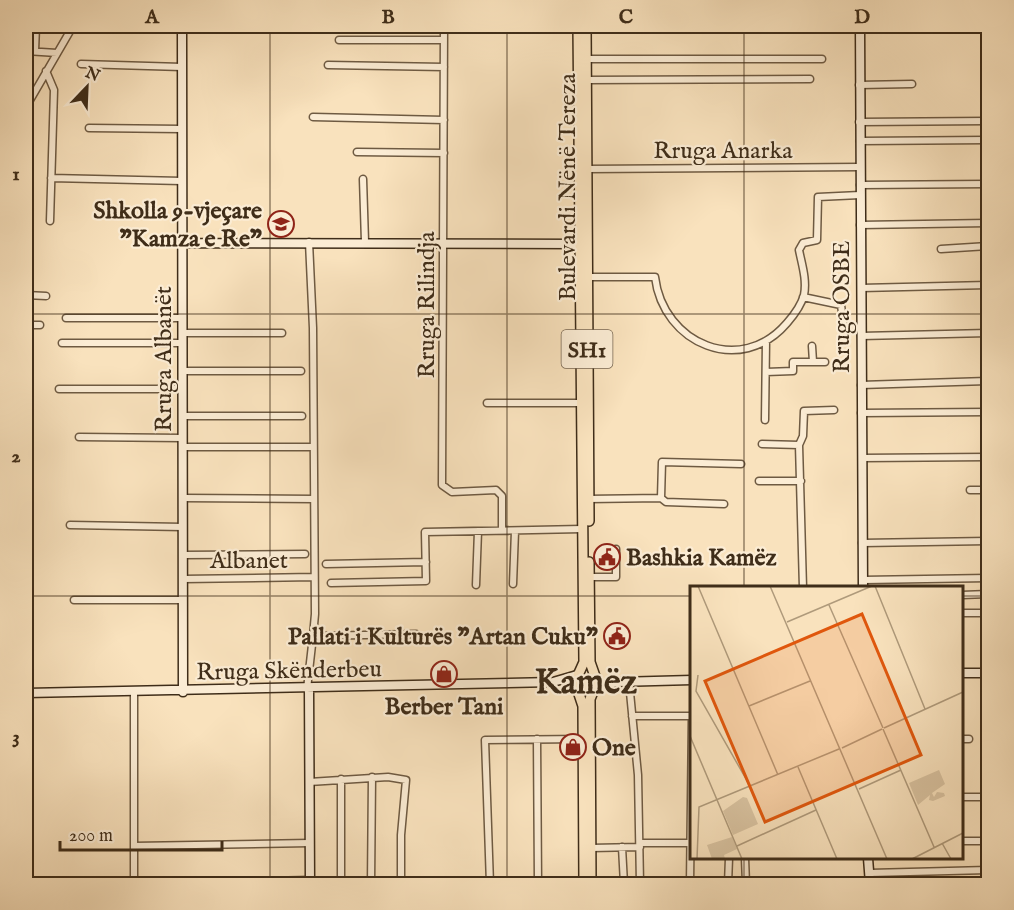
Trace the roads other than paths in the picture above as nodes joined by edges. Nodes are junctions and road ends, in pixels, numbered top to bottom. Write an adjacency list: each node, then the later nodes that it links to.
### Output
1 (36, 26): 11 (street)
2 (73, 26): 12 (street)
3 (182, 26): 17 (street, Rruga Albanët)
4 (444, 26): 9 (street, Rruga Rilindja)
5 (578, 26): 50 (main road, Bulevardi Nënë Tereza / SH1)
6 (586, 26): 13 (main road, Bulevardi Nënë Tereza / SH1)
7 (860, 26): 23 (street, Rruga OSBE)
8 (339, 40): 9 (street)
9 (444, 40): 18 (street, Rruga Rilindja)
10 (26, 51): 11 (street)
11 (35, 51): 12 (street)
12 (57, 53): 19 (street)
13 (586, 59): 14 (street); 21 (main road, Bulevardi Nënë Tereza / SH1)
14 (822, 59)
15 (81, 64): 17 (street)
16 (328, 65): 18 (street)
17 (182, 67): 30 (street, Rruga Albanët)
18 (444, 67): 26 (street, Rruga Rilindja)
19 (46, 71): 24 (street); 37 (street)
20 (810, 79): 21 (street)
21 (586, 80): 36 (main road, Bulevardi Nënë Tereza / SH1)
22 (912, 84): 23 (street)
23 (859, 85): 28 (street, Rruga OSBE)
24 (26, 107)
25 (313, 117): 26 (street)
26 (444, 120): 34 (street, Rruga Rilindja)
27 (988, 121): 28 (street)
28 (860, 122): 32 (street, Rruga OSBE)
29 (89, 128): 30 (street)
30 (182, 129): 39 (street, Rruga Albanët)
31 (988, 140): 32 (street)
32 (860, 141): 35 (street, Rruga OSBE)
33 (357, 152): 34 (street)
34 (444, 153): 49 (street, Rruga Rilindja)
35 (860, 167): 36 (street, Rruga Anarka); 41 (street, Rruga OSBE)
36 (587, 169): 53 (main road, Bulevardi Nënë Tereza / SH1)
37 (51, 178): 39 (street); 43 (street)
38 (363, 179): 47 (street)
39 (182, 181): 48 (street, Rruga Albanët)
40 (988, 184): 41 (street)
41 (860, 185): 42 (street, Rruga OSBE)
42 (860, 195): 45 (street, Rruga OSBE); 58 (street)
43 (50, 220)
44 (988, 223): 45 (street)
45 (860, 225): 55 (street, Rruga OSBE)
46 (309, 242): 47 (street); 48 (street); 93 (street)
47 (365, 242): 49 (street)
48 (182, 243): 60 (street, Rruga Albanët)
49 (444, 243): 50 (street); 109 (street, Rruga Rilindja)
50 (580, 244): 82 (main road, Bulevardi Nënë Tereza / SH1)
51 (988, 246): 52 (street)
52 (941, 249)
53 (587, 277): 68 (street); 104 (main road, Bulevardi Nënë Tereza / SH1)
54 (988, 285): 55 (street)
55 (861, 288): 67 (street, Rruga OSBE)
56 (26, 295): 57 (street)
57 (45, 296)
58 (803, 297): 63 (street); 68 (street)
59 (66, 318): 60 (street)
60 (183, 318): 64 (street, Rruga Albanët)
61 (26, 325): 62 (street)
62 (40, 325)
63 (843, 327)
64 (183, 333): 65 (street); 70 (street, Rruga Albanët)
65 (282, 333)
66 (988, 333): 67 (street)
67 (861, 336): 78 (street, Rruga OSBE)
68 (766, 341): 76 (street)
69 (62, 343): 70 (street)
70 (183, 343): 74 (street, Rruga Albanët)
71 (812, 346): 72 (street)
72 (813, 362): 73 (street); 76 (street)
73 (825, 362)
74 (183, 371): 75 (street); 80 (street, Rruga Albanët)
75 (301, 371)
76 (766, 372): 88 (street)
77 (987, 381): 78 (street)
78 (861, 385): 85 (street, Rruga OSBE)
79 (59, 389): 80 (street)
80 (183, 389): 86 (street, Rruga Albanët)
81 (487, 403): 82 (street)
82 (581, 403): 108 (main road, Bulevardi Nënë Tereza / SH1)
83 (834, 410): 92 (street)
84 (988, 412): 85 (street)
85 (861, 413): 95 (street, Rruga OSBE)
86 (183, 416): 87 (street); 90 (street, Rruga Albanët)
87 (302, 416)
88 (765, 420)
89 (79, 437): 90 (street)
90 (183, 443): 93 (street); 101 (street, Rruga Albanët)
91 (762, 444): 92 (street)
92 (799, 445): 98 (street)
93 (313, 447): 103 (street)
94 (988, 457): 95 (street)
95 (862, 458): 113 (street, Rruga OSBE)
96 (741, 464): 102 (street)
97 (759, 481): 98 (street)
98 (801, 481): 127 (street)
99 (988, 489): 100 (street)
100 (970, 490)
101 (183, 498): 103 (street); 107 (street, Rruga Albanët)
102 (661, 498): 104 (street); 105 (street)
103 (314, 499): 120 (street)
104 (588, 499): 108 (main road, Bulevardi Nënë Tereza / SH1)
105 (724, 504)
106 (70, 525): 107 (street)
107 (183, 526): 116 (street, Rruga Albanët)
108 (586, 529): 111 (street); 119 (main road, Bulevardi Nënë Tereza / SH1); 138 (main road, Bulevardi Nënë Tereza / SH1)
109 (502, 530): 110 (street); 111 (street)
110 (478, 531): 117 (street); 126 (street)
111 (515, 531): 124 (street)
112 (988, 542): 113 (street)
113 (862, 543): 125 (street, Rruga OSBE)
114 (616, 549): 119 (street)
115 (305, 554): 116 (street)
116 (183, 555): 122 (street, Rruga Albanët)
117 (426, 562): 118 (street); 123 (street)
118 (326, 564)
119 (589, 577): 138 (main road, Bulevardi Nënë Tereza / SH1)
120 (314, 578): 122 (street, Albanet); 135 (street)
121 (988, 578): 125 (street)
122 (183, 579): 131 (street, Rruga Albanët)
123 (331, 584)
124 (513, 584)
125 (863, 584)
126 (476, 585)
127 (803, 586)
128 (988, 594): 129 (street)
129 (963, 595)
130 (74, 600): 131 (street)
131 (183, 600): 147 (street, Rruga Albanët)
132 (963, 613): 133 (street)
133 (988, 613)
134 (416, 634): 135 (street)
135 (313, 636): 143 (street)
136 (963, 673): 137 (street)
137 (988, 673)
138 (586, 674): 140 (street, Rruga Skënderbeu); 141 (street); 144 (main road, Bulevardi Nënë Tereza / SH1); 145 (main road, Bulevardi Nënë Tereza / SH1)
139 (690, 680): 142 (street)
140 (554, 682): 143 (street, Rruga Skënderbeu); 144 (street, Rruga Skënderbeu)
141 (617, 682): 142 (street); 145 (street)
142 (629, 682): 149 (street)
143 (308, 689): 147 (street, Rruga Skënderbeu); 157 (street)
144 (578, 689): 145 (main road); 152 (main road, Bulevardi Nënë Tereza / SH1)
145 (593, 689): 168 (main road, Bulevardi Nënë Tereza / SH1)
146 (134, 692): 147 (street, Rruga Skënderbeu); 148 (street, Rruga Skënderbeu); 166 (street)
147 (183, 692)
148 (26, 693)
149 (633, 716): 150 (street); 165 (street)
150 (690, 716)
151 (537, 739): 152 (street); 179 (street); 180 (street)
152 (584, 739): 181 (main road, Bulevardi Nënë Tereza / SH1)
153 (969, 739): 154 (street)
154 (963, 740)
155 (372, 777): 156 (street); 177 (street); 178 (street)
156 (341, 779): 157 (street); 176 (street)
157 (309, 782): 163 (street)
158 (963, 797): 159 (street)
159 (988, 797)
160 (690, 798): 164 (street)
161 (988, 841): 162 (street)
162 (963, 842)
163 (310, 843): 166 (street); 174 (street)
164 (689, 843): 165 (street); 185 (street)
165 (640, 845): 167 (street); 184 (street)
166 (134, 846): 175 (street)
167 (622, 847): 168 (street); 183 (street)
168 (591, 848): 182 (main road, Bulevardi Nënë Tereza / SH1)
169 (729, 859): 186 (street)
170 (745, 859): 187 (street)
171 (868, 859): 173 (street)
172 (988, 870): 173 (street)
173 (870, 873): 188 (street)
174 (310, 882): 175 (street)
175 (134, 884)
176 (341, 885)
177 (371, 885)
178 (401, 885)
179 (490, 885)
180 (538, 885)
181 (584, 885)
182 (591, 885)
183 (624, 885)
184 (640, 885)
185 (690, 885)
186 (728, 885)
187 (746, 885)
188 (870, 885)

